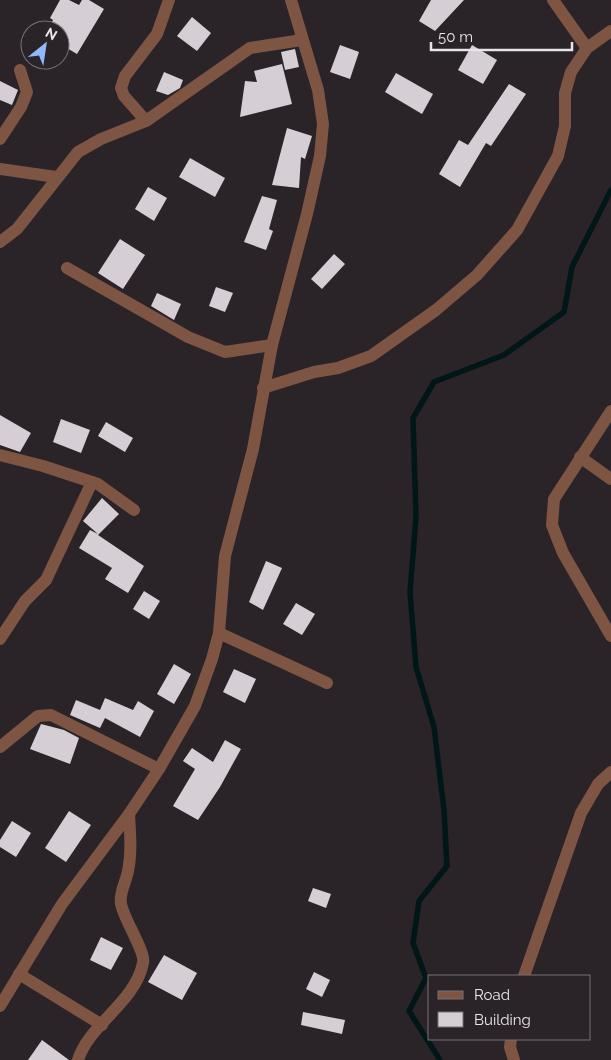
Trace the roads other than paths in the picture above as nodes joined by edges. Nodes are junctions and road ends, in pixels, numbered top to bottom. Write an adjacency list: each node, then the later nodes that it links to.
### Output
1 (168, 0): 8 (street)
2 (291, 0): 5 (street)
3 (553, 0): 6 (street)
4 (611, 31): 6 (street)
5 (302, 40): 8 (street); 14 (street)
6 (587, 48): 15 (street)
7 (20, 70): 9 (street)
8 (146, 121): 11 (street)
9 (0, 139)
10 (0, 169): 11 (street)
11 (56, 177): 12 (street)
12 (0, 242)
13 (67, 268): 14 (street)
14 (272, 345): 15 (street)
15 (263, 388): 22 (street)
16 (611, 411): 18 (street)
17 (0, 455): 20 (street)
18 (580, 457): 19 (street); 23 (street)
19 (611, 479)
20 (92, 482): 21 (street); 24 (street)
21 (134, 510)
22 (219, 633): 25 (street); 27 (street)
23 (611, 636)
24 (0, 639)
25 (327, 683)
26 (0, 747): 27 (street)
27 (159, 769): 29 (street)
28 (611, 772): 31 (street)
29 (129, 814): 30 (street); 33 (street)
30 (19, 974): 32 (street); 33 (street)
31 (524, 975)
32 (0, 1006)
33 (102, 1025): 35 (street)
34 (511, 1040): 36 (street)
35 (78, 1060)
36 (514, 1060)

